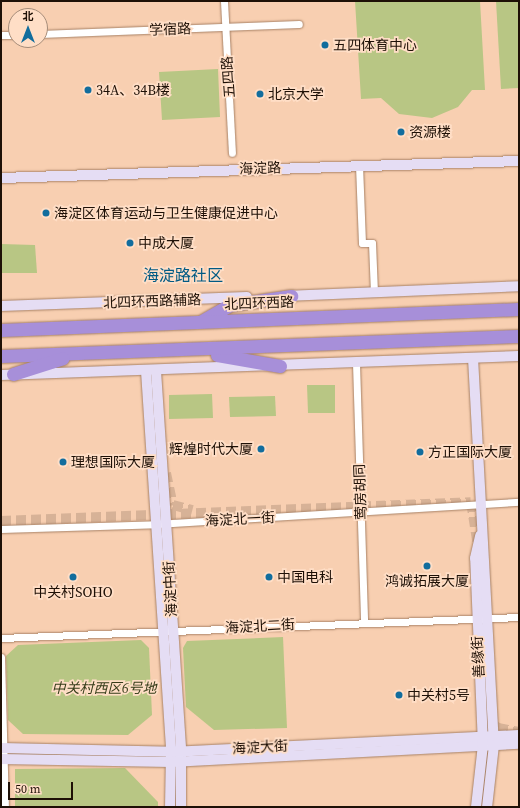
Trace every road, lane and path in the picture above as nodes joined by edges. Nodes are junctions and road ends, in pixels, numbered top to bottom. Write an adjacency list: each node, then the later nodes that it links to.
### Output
1 (224, 1): 3 (street, 五四路)
2 (299, 24): 3 (street, 学宿路)
3 (225, 28): 4 (street, 学宿路); 5 (street, 五四路)
4 (48, 34)
5 (232, 153)
6 (519, 161): 7 (main road, 海淀路)
7 (359, 164): 8 (main road, 海淀路); 10 (street)
8 (1, 178)
9 (519, 286): 10 (main road, 北四环西路辅路)
10 (374, 293): 11 (main road, 北四环西路辅路)
11 (291, 296): 12 (main road, 北四环西路辅路); 14 (highway)
12 (1, 306)
13 (519, 309): 14 (highway, 北四环西路)
14 (201, 321): 16 (highway, 北四环西路)
15 (1, 322): 16 (highway)
16 (41, 329): 17 (highway, 北四环西路)
17 (1, 330)
18 (519, 336): 19 (highway)
19 (192, 351): 20 (highway); 25 (highway)
20 (77, 353): 21 (highway); 27 (highway)
21 (1, 356)
22 (519, 356): 23 (main road)
23 (473, 358): 24 (main road); 29 (main road, 善缘街)
24 (356, 363): 25 (main road); 30 (street, 莺房胡同)
25 (280, 366): 26 (main road)
26 (151, 371): 27 (main road); 31 (main road, 海淀中街); 32 (main road, 海淀中街)
27 (7, 375)
28 (519, 502): 29 (street, 海淀北一街)
29 (479, 505): 30 (street, 海淀北一街); 34 (main road, 善缘街)
30 (361, 512): 32 (street, 海淀北一街); 38 (street, 莺房胡同)
31 (156, 524): 32 (street, 海淀北一街); 33 (street, 海淀北一街); 39 (main road, 海淀中街)
32 (167, 524): 39 (main road, 海淀中街)
33 (1, 529)
34 (481, 532): 35 (main road, 善缘街); 37 (main road, 善缘街)
35 (488, 617): 36 (street, 海淀北二街); 37 (street, 海淀北二街); 44 (main road, 善缘街)
36 (519, 617)
37 (476, 618): 38 (street, 海淀北二街); 43 (main road, 善缘街)
38 (364, 621): 39 (street, 海淀北二街)
39 (168, 631): 40 (street, 海淀北二街); 47 (main road, 海淀中街); 48 (main road, 海淀中街)
40 (1, 638)
41 (1, 656): 46 (street)
42 (519, 735): 44 (main road, 海淀大街)
43 (483, 740): 44 (main road, 海淀大街); 47 (main road, 海淀大街); 53 (main road, 善缘街)
44 (494, 741): 45 (main road, 海淀大街); 54 (main road, 善缘街)
45 (519, 744)
46 (2, 748): 48 (main road, 海淀大街); 49 (street)
47 (182, 756): 48 (main road, 海淀大街); 52 (main road, 海淀中街)
48 (171, 757): 49 (main road, 海淀大街); 51 (main road, 海淀中街)
49 (2, 759): 50 (street)
50 (5, 807)
51 (170, 807)
52 (181, 807)
53 (476, 807)
54 (488, 807)

